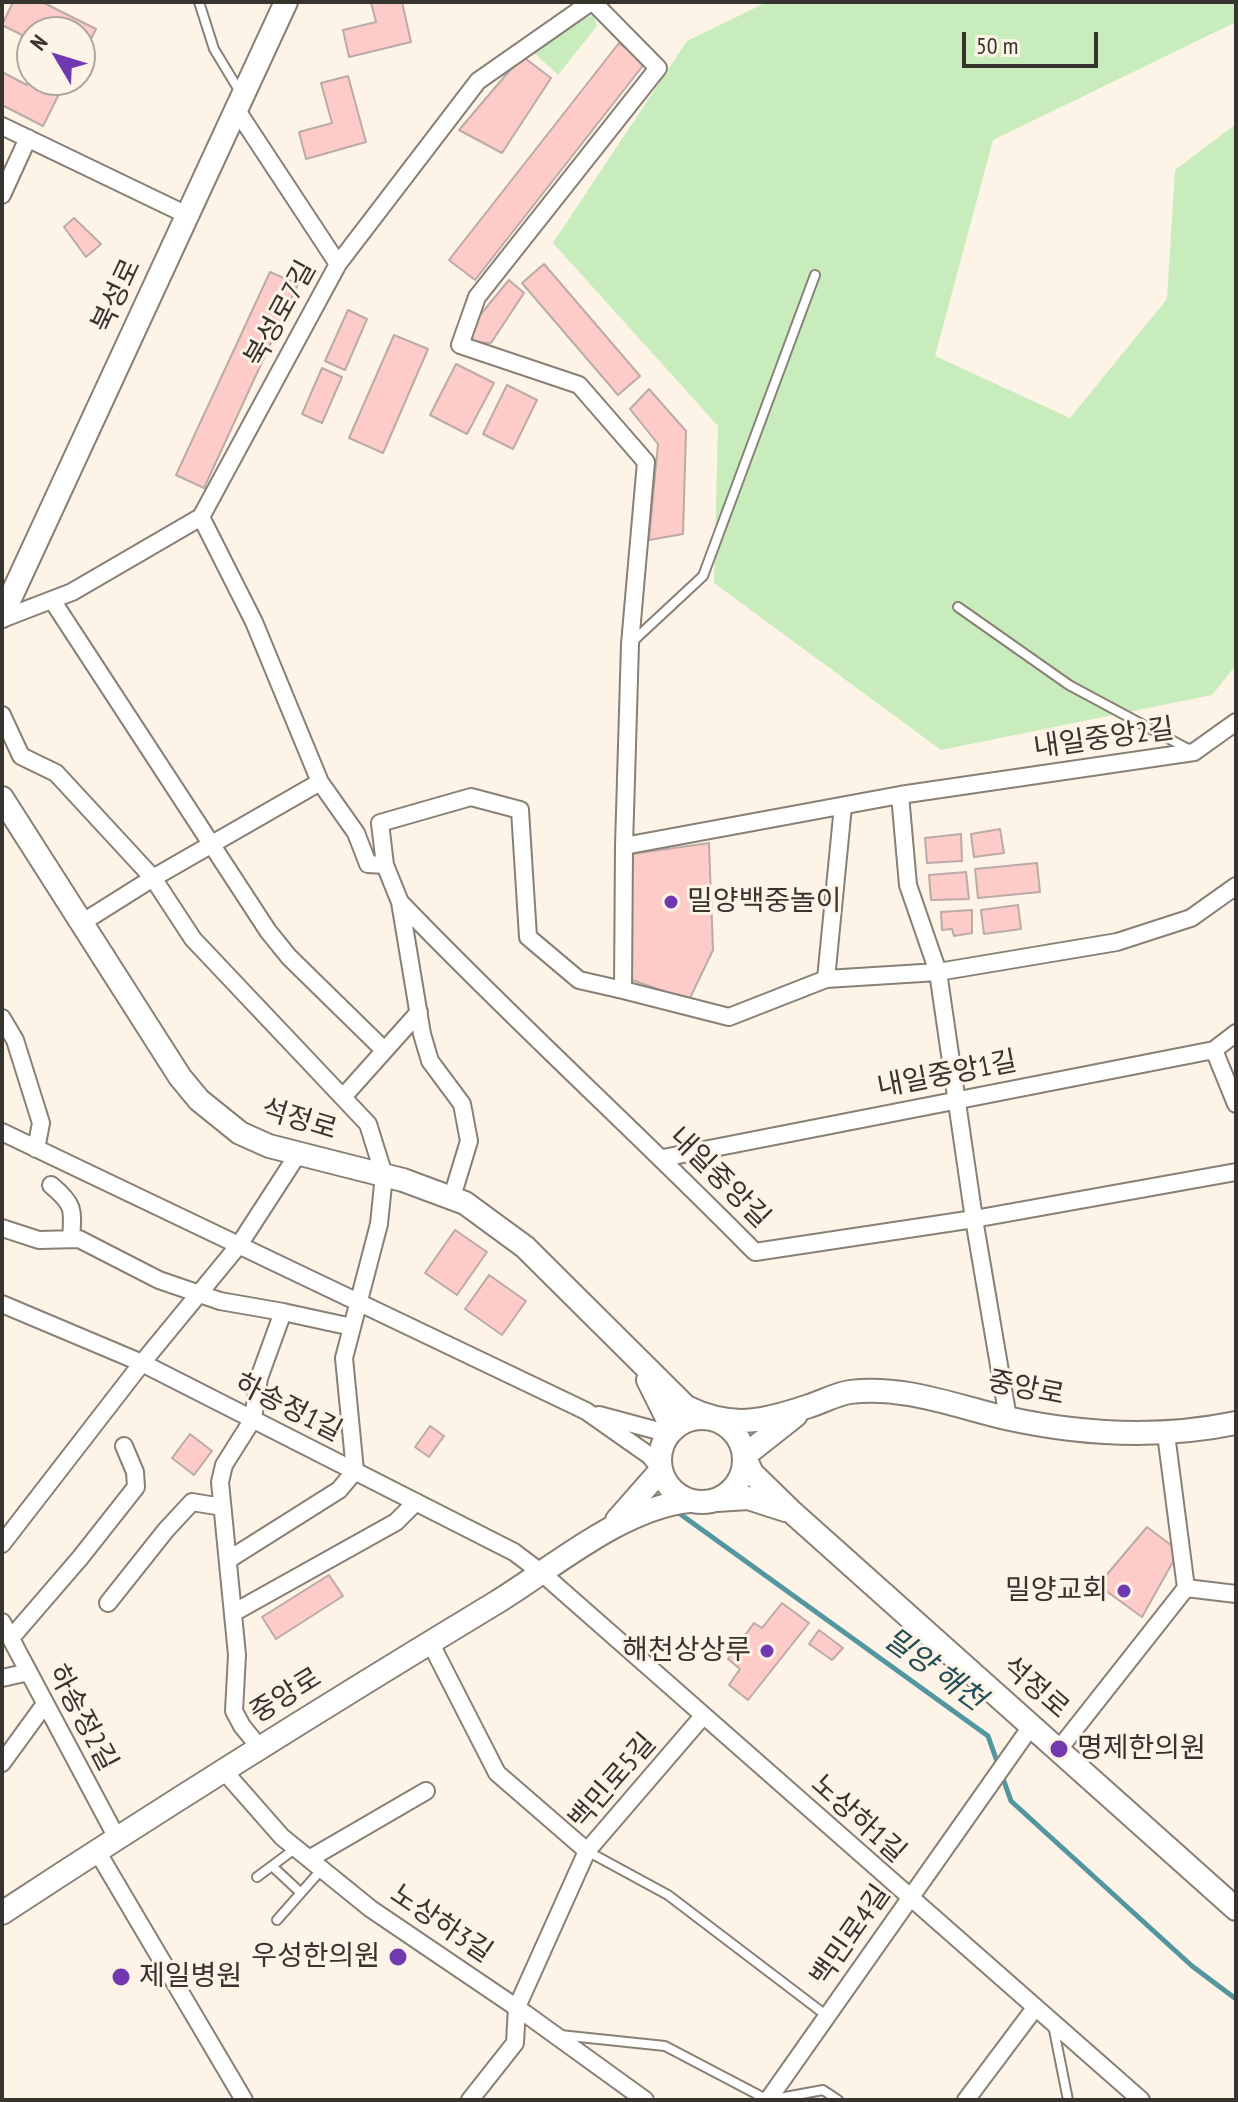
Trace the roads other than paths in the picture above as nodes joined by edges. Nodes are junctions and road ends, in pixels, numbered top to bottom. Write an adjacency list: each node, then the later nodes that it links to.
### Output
1 (199, 2): 4 (lane)
2 (592, 2): 9 (street, 북성로7길); 15 (street)
3 (285, 4): 4 (street, 북성로)
4 (240, 102): 8 (street, 북성로); 9 (street)
5 (2, 126): 6 (street)
6 (28, 138): 7 (street); 8 (street)
7 (2, 195)
8 (187, 215): 14 (street, 북성로)
9 (338, 264): 11 (street, 북성로7길)
10 (815, 275): 15 (lane)
11 (201, 517): 12 (street); 19 (street)
12 (52, 600): 14 (street); 23 (street)
13 (958, 607): 18 (lane, 내일중앙2길)
14 (2, 617)
15 (630, 644): 24 (street)
16 (2, 715): 26 (street)
17 (1236, 722): 18 (street)
18 (1194, 752): 20 (street, 내일중앙2길)
19 (320, 782): 23 (street); 25 (street)
20 (900, 795): 22 (street, 내일중앙2길); 30 (street)
21 (2, 798): 29 (street, 석정로)
22 (843, 806): 24 (street, 내일중앙2길); 31 (street)
23 (212, 844): 26 (street); 36 (street)
24 (624, 846): 32 (street)
25 (385, 865): 28 (street); 32 (street)
26 (153, 878): 29 (street); 38 (street)
27 (1236, 886): 30 (street)
28 (400, 902): 33 (street); 44 (street, 내일중앙길)
29 (83, 922): 43 (street, 석정로)
30 (938, 972): 31 (street); 39 (street)
31 (826, 979): 32 (street)
32 (623, 990)
33 (419, 1012): 36 (street); 48 (street)
34 (2, 1018): 42 (street)
35 (1236, 1033): 37 (street, 내일중앙1길)
36 (384, 1050): 38 (street)
37 (1214, 1050): 39 (street, 내일중앙1길); 40 (street)
38 (343, 1097): 46 (street)
39 (956, 1099): 44 (street, 내일중앙1길); 49 (street)
40 (1236, 1104)
41 (2, 1132): 42 (street)
42 (36, 1149): 52 (street)
43 (298, 1154): 46 (street, 석정로); 52 (street)
44 (663, 1158): 49 (street, 내일중앙길)
45 (1236, 1172): 49 (street, 내일중앙길)
46 (384, 1175): 48 (street, 석정로); 54 (street)
47 (51, 1185): 51 (street)
48 (452, 1197): 58 (street, 석정로)
49 (974, 1219): 62 (street)
50 (2, 1228): 51 (street)
51 (71, 1239): 53 (street)
52 (239, 1245): 53 (street); 54 (street)
53 (199, 1293): 56 (street); 59 (street)
54 (358, 1302): 57 (street); 61 (street)
55 (2, 1304): 59 (street, 하송정1길)
56 (283, 1312): 57 (street); 63 (street)
57 (352, 1327): 71 (street)
58 (638, 1361): 64 (street, 석정로); 66 (street)
59 (142, 1363): 63 (street, 하송정1길); 78 (street)
60 (807, 1407): 62 (street, 중앙로); 64 (street); 69 (street)
61 (586, 1411): 66 (street); 70 (street)
62 (1008, 1418): 67 (street, 중앙로)
63 (253, 1419): 71 (street, 하송정1길); 75 (street)
64 (711, 1419): 66 (street); 69 (street)
65 (1236, 1423): 67 (street, 중앙로)
66 (673, 1430): 70 (street)
67 (1166, 1434): 81 (street)
68 (124, 1446): 86 (street)
69 (744, 1456): 72 (street); 76 (street, 석정로)
70 (661, 1470): 73 (street); 77 (street)
71 (355, 1471): 74 (street, 하송정1길); 79 (street)
72 (717, 1500): 73 (street); 76 (street)
73 (689, 1501): 77 (street)
74 (416, 1502): 80 (street, 하송정1길); 84 (street)
75 (222, 1507): 79 (street); 83 (street)
76 (793, 1513): 92 (street, 석정로)
77 (604, 1532): 80 (street, 중앙로)
78 (2, 1544)
79 (228, 1560): 84 (street)
80 (543, 1574): 87 (street, 중앙로); 91 (street, 노상하1길)
81 (1186, 1588): 82 (street); 94 (street)
82 (1236, 1594)
83 (108, 1603)
84 (233, 1613): 93 (street)
85 (2, 1622): 86 (street, 하송정2길)
86 (11, 1638): 88 (street, 하송정2길)
87 (430, 1642): 93 (street, 중앙로); 100 (street)
88 (29, 1672): 89 (street); 90 (street, 하송정2길)
89 (2, 1678)
90 (45, 1704): 95 (street); 98 (street, 하송정2길)
91 (703, 1716): 100 (street, 백민로5길); 106 (street, 노상하1길)
92 (1029, 1729): 94 (street, 석정로); 106 (street, 백민로4길)
93 (260, 1748): 96 (street, 중앙로)
94 (1059, 1749): 107 (street, 석정로)
95 (2, 1763)
96 (224, 1771): 98 (street, 중앙로); 101 (street, 노상하3길)
97 (426, 1791): 101 (street)
98 (117, 1838): 99 (street, 중앙로)
99 (97, 1851): 108 (street, 중앙로); 115 (street)
100 (587, 1851): 110 (street, 백민로5길); 112 (lane)
101 (302, 1853): 102 (lane); 103 (street, 노상하3길)
102 (272, 1866): 104 (lane); 105 (lane)
103 (322, 1869): 105 (lane); 110 (street, 노상하3길)
104 (257, 1877)
105 (301, 1893): 109 (lane)
106 (909, 1898): 111 (street, 노상하1길); 112 (street, 백민로4길)
107 (1235, 1906)
108 (2, 1913)
109 (277, 1920)
110 (517, 2007): 114 (street, 노상하3길); 116 (street, 백민로5길)
111 (1035, 2008): 113 (street, 노상하1길); 120 (street)
112 (827, 2016): 118 (street, 백민로4길)
113 (1053, 2024): 121 (lane); 122 (street, 노상하1길)
114 (555, 2035): 117 (street, 노상하3길); 118 (lane)
115 (244, 2100)
116 (470, 2100)
117 (645, 2100)
118 (768, 2100): 119 (lane)
119 (838, 2100)
120 (966, 2100)
121 (1068, 2100)
122 (1141, 2100)

